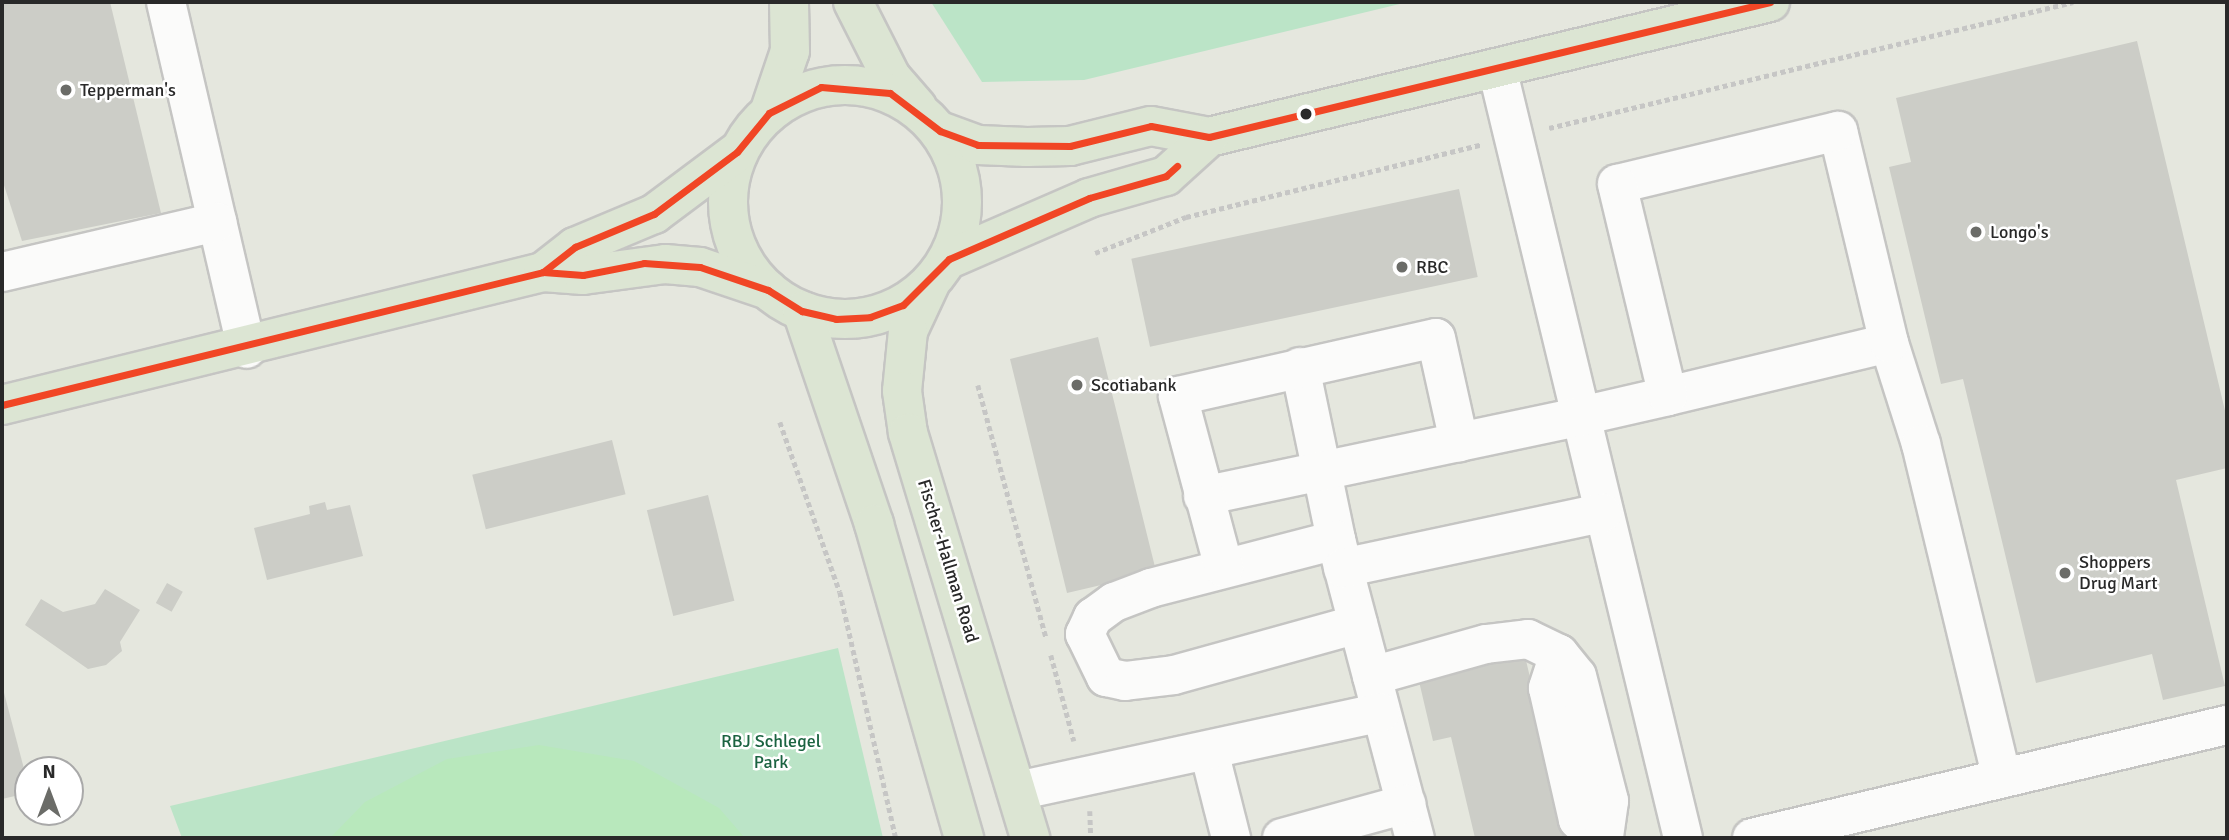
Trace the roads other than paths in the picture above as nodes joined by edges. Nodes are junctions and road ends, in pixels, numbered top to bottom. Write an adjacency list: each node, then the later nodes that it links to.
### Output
1 (166, 2): 10 (lane)
2 (789, 2): 6 (main road)
3 (853, 2): 7 (main road)
4 (1770, 2): 5 (main road)
5 (1497, 68): 8 (main road); 21 (lane)
6 (769, 113): 7 (main road); 9 (main road)
7 (930, 121): 8 (main road); 11 (main road)
8 (1209, 137): 11 (main road)
9 (737, 152): 13 (main road); 14 (main road)
10 (217, 222): 12 (lane); 17 (lane)
11 (939, 271): 15 (main road); 33 (main road, Fischer-Hallman Road)
12 (2, 272)
13 (544, 272): 14 (main road); 17 (main road)
14 (768, 290): 15 (main road)
15 (802, 311): 37 (main road)
16 (1889, 343): 19 (lane); 19 (lane); 32 (lane)
17 (247, 349): 20 (main road)
18 (1300, 367): 22 (lane); 23 (lane); 24 (lane)
19 (1668, 396): 21 (lane)
20 (2, 405)
21 (1580, 416): 22 (lane); 25 (lane)
22 (1459, 442): 23 (lane)
23 (1319, 471): 24 (lane); 26 (lane)
24 (1203, 496): 27 (lane)
25 (1602, 513): 26 (lane); 40 (lane)
26 (1339, 554): 27 (lane); 28 (lane)
27 (1224, 568): 28 (lane)
28 (1358, 624): 29 (lane)
29 (1377, 694): 31 (lane); 34 (lane); 36 (lane)
30 (2227, 725): 32 (lane)
31 (1209, 751): 33 (lane); 35 (lane)
32 (2002, 778): 41 (lane)
33 (1017, 791): 38 (main road, Fischer-Hallman Road)
34 (1410, 821): 39 (lane)
35 (1221, 828)
36 (1603, 832)
37 (964, 838)
38 (1030, 838)
39 (1282, 838)
40 (1684, 838)
41 (1752, 838)

